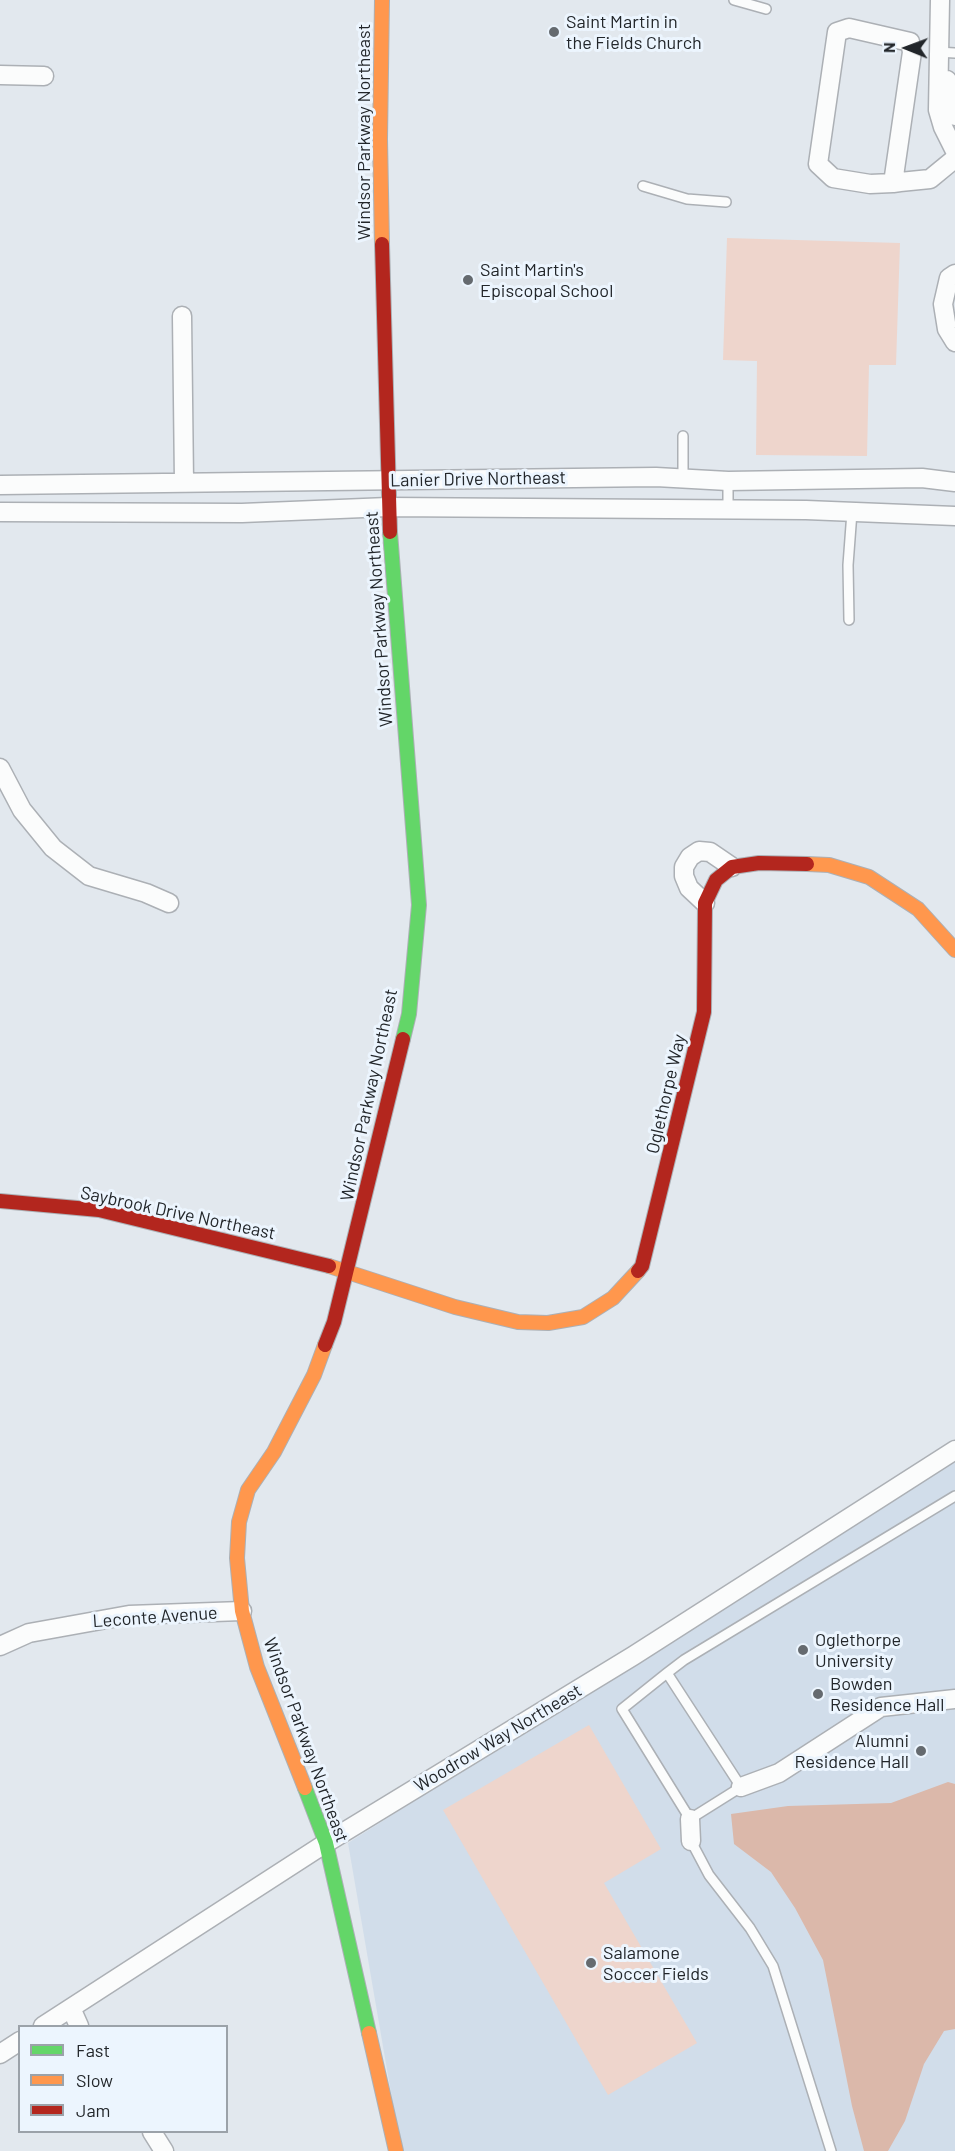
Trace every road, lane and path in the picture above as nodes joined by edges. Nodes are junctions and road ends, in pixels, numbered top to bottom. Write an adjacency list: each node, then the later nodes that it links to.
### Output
1 (382, 0): 18 (street, Windsor Parkway Northeast)
2 (734, 0): 4 (lane)
3 (940, 0): 5 (street)
4 (766, 9)
5 (944, 55): 8 (street); 9 (street)
6 (0, 75): 7 (street)
7 (44, 76)
8 (955, 116)
9 (954, 158): 10 (street)
10 (893, 183): 10 (street)
11 (643, 186): 12 (lane)
12 (726, 202)
13 (955, 274): 15 (street)
14 (182, 316): 20 (street)
15 (955, 342)
16 (683, 436): 17 (lane)
17 (683, 479): 18 (street, Lanier Drive Northeast); 19 (street, Lanier Drive Northeast)
18 (387, 480): 20 (street, Lanier Drive Northeast); 23 (street, Windsor Parkway Northeast)
19 (728, 481): 21 (street, Lanier Drive Northeast); 24 (lane)
20 (184, 482): 22 (street, Lanier Drive Northeast)
21 (955, 482)
22 (0, 485)
23 (388, 507): 24 (street, Lanier Drive Northeast); 25 (street, Lanier Drive Northeast); 35 (street, Windsor Parkway Northeast)
24 (728, 511): 26 (street, Lanier Drive Northeast)
25 (0, 512)
26 (852, 512): 27 (street, Lanier Drive Northeast); 28 (lane)
27 (955, 516)
28 (849, 620)
29 (0, 768): 31 (street)
30 (732, 867): 32 (street, Oglethorpe Way); 32 (street); 33 (street)
31 (169, 903)
32 (705, 903): 35 (street, Oglethorpe Way)
33 (955, 950)
34 (0, 1201): 35 (street, Saybrook Drive Northeast)
35 (347, 1270): 38 (street, Windsor Parkway Northeast)
36 (955, 1450): 45 (street, Woodrow Way Northeast)
37 (955, 1496): 40 (lane)
38 (242, 1611): 39 (street, Leconte Avenue); 45 (street, Windsor Parkway Northeast)
39 (0, 1646)
40 (667, 1673): 42 (lane); 43 (lane)
41 (955, 1699): 42 (street)
42 (741, 1787): 43 (lane)
43 (690, 1819): 44 (street)
44 (691, 1841): 54 (lane)
45 (326, 1843): 46 (street, Woodrow Way Northeast); 53 (street, Windsor Parkway Northeast)
46 (71, 2008): 47 (street, Woodrow Way Northeast); 48 (street)
47 (45, 2025)
48 (79, 2025)
49 (18, 2042): 50 (street)
50 (0, 2054)
51 (153, 2133): 52 (street)
52 (164, 2151)
53 (396, 2151)
54 (831, 2151)

